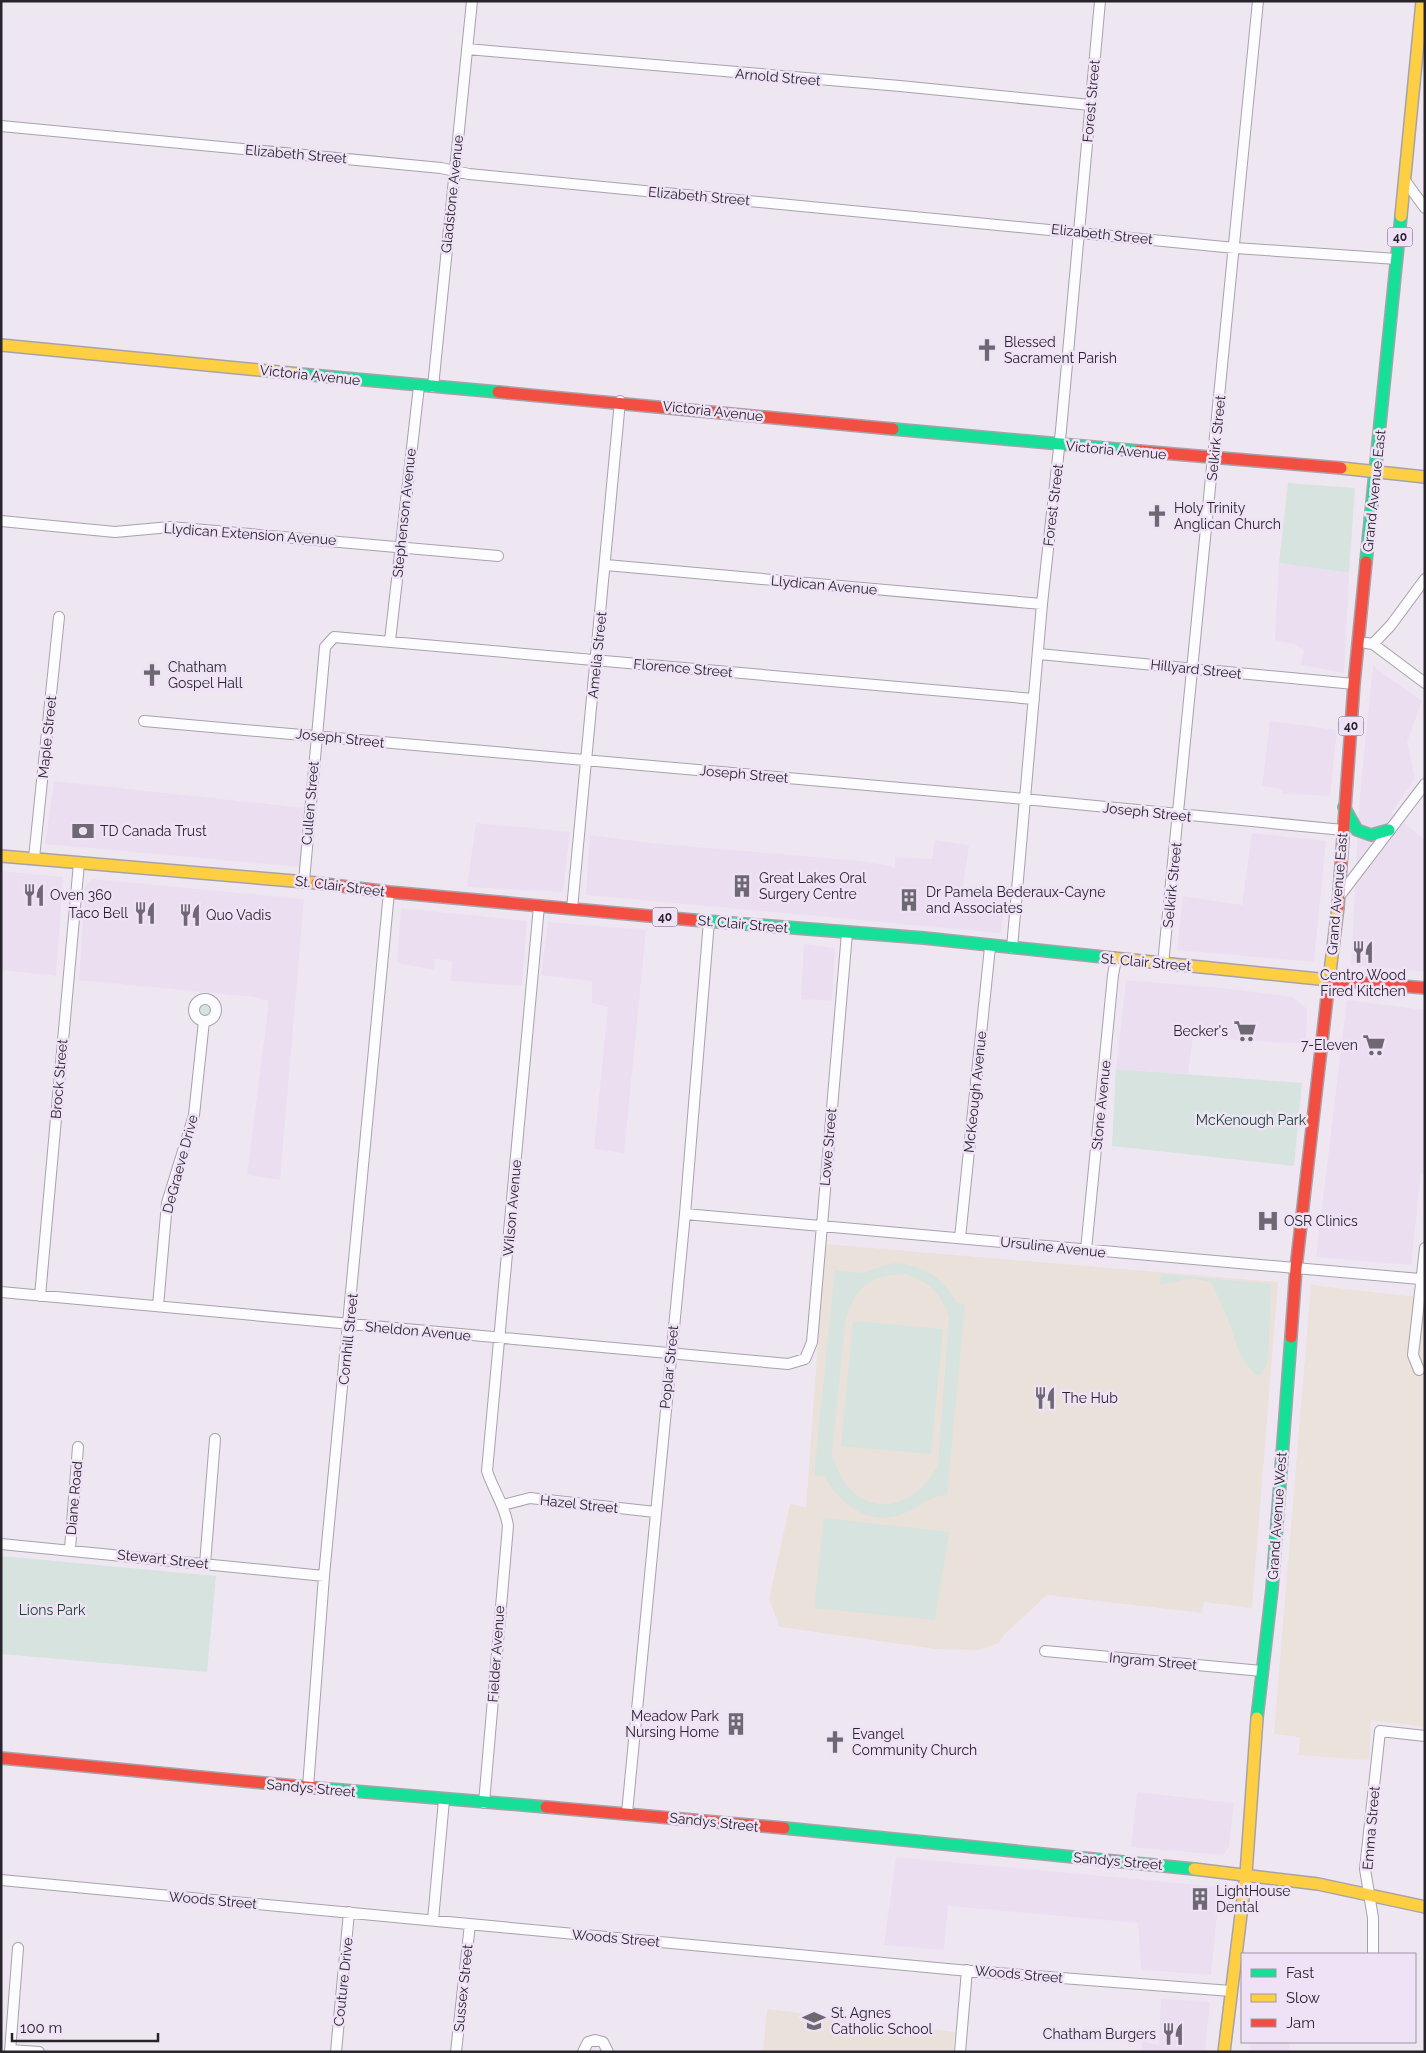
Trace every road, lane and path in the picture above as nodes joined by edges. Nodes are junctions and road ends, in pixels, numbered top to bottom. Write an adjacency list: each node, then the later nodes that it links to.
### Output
1 (472, 1): 5 (street, Gladstone Avenue)
2 (1100, 1): 6 (street, Forest Street)
3 (1258, 1): 12 (street, Selkirk Street)
4 (1423, 3): 9 (main road, Grand Avenue East / 40)
5 (467, 50): 6 (street, Arnold Street); 8 (street, Gladstone Avenue)
6 (1090, 105): 11 (street, Forest Street)
7 (1, 126): 8 (street, Elizabeth Street)
8 (454, 171): 11 (street, Elizabeth Street); 16 (street, Gladstone Avenue)
9 (1406, 182): 10 (street); 13 (main road, Grand Avenue East / 40)
10 (1425, 208)
11 (1080, 232): 12 (street, Elizabeth Street); 18 (street, Forest Street)
12 (1234, 248): 13 (street, Elizabeth Street); 19 (street, Selkirk Street)
13 (1397, 259): 20 (main road, Grand Avenue East / 40)
14 (1, 345): 15 (main road, Victoria Avenue)
15 (419, 386): 16 (main road, Victoria Avenue); 23 (street, Stephenson Avenue)
16 (433, 387): 17 (main road, Victoria Avenue)
17 (620, 401): 18 (main road, Victoria Avenue); 25 (street, Amelia Street)
18 (1060, 445): 19 (main road, Victoria Avenue); 27 (street, Forest Street)
19 (1214, 458): 20 (main road, Victoria Avenue); 35 (street, Selkirk Street)
20 (1376, 471): 21 (main road, Victoria Avenue); 31 (main road, Grand Avenue East / 40)
21 (1425, 477)
22 (1, 522): 23 (street, Llydican Extension Avenue)
23 (401, 546): 24 (street, Llydican Extension Avenue); 30 (street, Stephenson Avenue)
24 (498, 556)
25 (606, 565): 27 (street, Llydican Avenue); 34 (street, Amelia Street)
26 (1425, 579): 32 (street)
27 (1042, 604): 33 (street, Forest Street)
28 (59, 617): 49 (street, Maple Street)
29 (332, 638): 30 (street, Florence Street); 40 (street, Cullen Street)
30 (390, 641): 34 (street, Florence Street)
31 (1359, 642): 32 (street); 37 (main road, Grand Avenue East / 40)
32 (1373, 644): 36 (street)
33 (1039, 654): 35 (street, Hillyard Street); 38 (street, Forest Street)
34 (597, 661): 38 (street, Florence Street); 41 (street, Amelia Street)
35 (1193, 670): 37 (street, Hillyard Street); 45 (street, Selkirk Street)
36 (1425, 683)
37 (1354, 684): 44 (main road, Grand Avenue East / 40)
38 (1034, 700): 43 (street, Forest Street)
39 (144, 721): 40 (street, Joseph Street)
40 (316, 735): 41 (street, Joseph Street); 51 (street, Cullen Street)
41 (586, 759): 43 (street, Joseph Street); 55 (street, Amelia Street)
42 (1425, 784): 47 (street)
43 (1025, 800): 45 (street, Joseph Street); 59 (street, Forest Street)
44 (1344, 806): 46 (main road, Grand Avenue East / 40); 47 (main road)
45 (1179, 816): 46 (street, Joseph Street); 61 (street, Selkirk Street)
46 (1342, 830): 53 (main road, Grand Avenue East / 40)
47 (1389, 830): 53 (street)
48 (1, 856): 49 (main road, St. Clair Street / 40)
49 (34, 858): 50 (main road, St. Clair Street / 40)
50 (79, 862): 51 (main road, St. Clair Street / 40); 73 (street, Brock Street)
51 (304, 880): 52 (main road, St. Clair Street / 40)
52 (389, 892): 54 (main road, St. Clair Street / 40); 75 (street, Cornhill Street)
53 (1339, 897): 62 (main road, Grand Avenue East / 40)
54 (539, 906): 55 (main road, St. Clair Street / 40); 76 (street, Wilson Avenue)
55 (572, 909): 56 (main road, St. Clair Street / 40)
56 (709, 921): 57 (main road, St. Clair Street / 40); 65 (street, Poplar Street)
57 (847, 933): 58 (main road, St. Clair Street / 40); 66 (street, Lowe Street)
58 (990, 947): 59 (main road, St. Clair Street / 40); 67 (street, McKeough Avenue)
59 (1012, 948): 60 (main road, St. Clair Street / 40)
60 (1116, 959): 61 (main road, St. Clair Street / 40); 69 (street, Stone Avenue)
61 (1163, 964): 62 (main road, St. Clair Street / 40)
62 (1330, 980): 63 (main road, St. Clair Street); 70 (main road, Grand Avenue West)
63 (1425, 988)
64 (204, 1021): 74 (street, DeGraeve Drive)
65 (685, 1214): 66 (street, Ursuline Avenue); 77 (street, Poplar Street)
66 (821, 1227): 67 (street, Ursuline Avenue); 78 (street, Lowe Street)
67 (960, 1238): 69 (street, Ursuline Avenue)
68 (1425, 1248): 71 (street)
69 (1086, 1250): 70 (street, Ursuline Avenue)
70 (1296, 1268): 71 (street, Ursuline Avenue); 89 (main road, Grand Avenue West)
71 (1420, 1279): 79 (street)
72 (1, 1292): 73 (street, Sheldon Avenue)
73 (40, 1296): 74 (street, Sheldon Avenue)
74 (158, 1306): 75 (street, Sheldon Avenue)
75 (349, 1324): 76 (street, Sheldon Avenue); 87 (street, Cornhill Street)
76 (500, 1338): 77 (street, Sheldon Avenue); 82 (street, Wilson Avenue)
77 (670, 1354): 78 (street, Sheldon Avenue); 83 (street, Poplar Street)
78 (805, 1359)
79 (1419, 1370)
80 (214, 1439): 86 (street)
81 (78, 1447): 85 (street, Diane Road)
82 (503, 1505): 83 (street, Hazel Street); 94 (street, Fielder Avenue)
83 (655, 1512): 95 (street, Poplar Street)
84 (1, 1544): 85 (street, Stewart Street)
85 (70, 1549): 86 (street, Stewart Street)
86 (205, 1564): 87 (street, Stewart Street)
87 (324, 1576): 92 (street, Cornhill Street)
88 (1045, 1651): 89 (street, Ingram Street)
89 (1262, 1671): 96 (main road, Grand Avenue West)
90 (1425, 1736): 98 (street, Emma Street)
91 (1, 1758): 92 (main road, Sandys Street)
92 (308, 1787): 93 (main road, Sandys Street)
93 (444, 1800): 94 (main road, Sandys Street); 101 (street)
94 (484, 1803): 95 (main road, Sandys Street)
95 (627, 1813): 96 (main road, Sandys Street)
96 (1246, 1874): 98 (main road, Sandys Street); 106 (main road, Grand Avenue West)
97 (1, 1880): 100 (street, Woods Street)
98 (1369, 1896): 99 (main road, Sandys Street); 104 (street, Emma Street)
99 (1425, 1907)
100 (349, 1912): 101 (street, Woods Street); 109 (street, Couture Drive)
101 (433, 1920): 102 (street, Woods Street)
102 (470, 1924): 105 (street, Woods Street); 110 (street, Sussex Street)
103 (18, 1948): 107 (street)
104 (1373, 1953)
105 (967, 1970): 106 (street, Woods Street); 113 (street)
106 (1231, 1991): 114 (main road, Grand Avenue West)
107 (10, 2051): 108 (street)
108 (39, 2052)
109 (336, 2052)
110 (456, 2052)
111 (583, 2052): 112 (street)
112 (608, 2052)
113 (960, 2052)
114 (1224, 2052)

